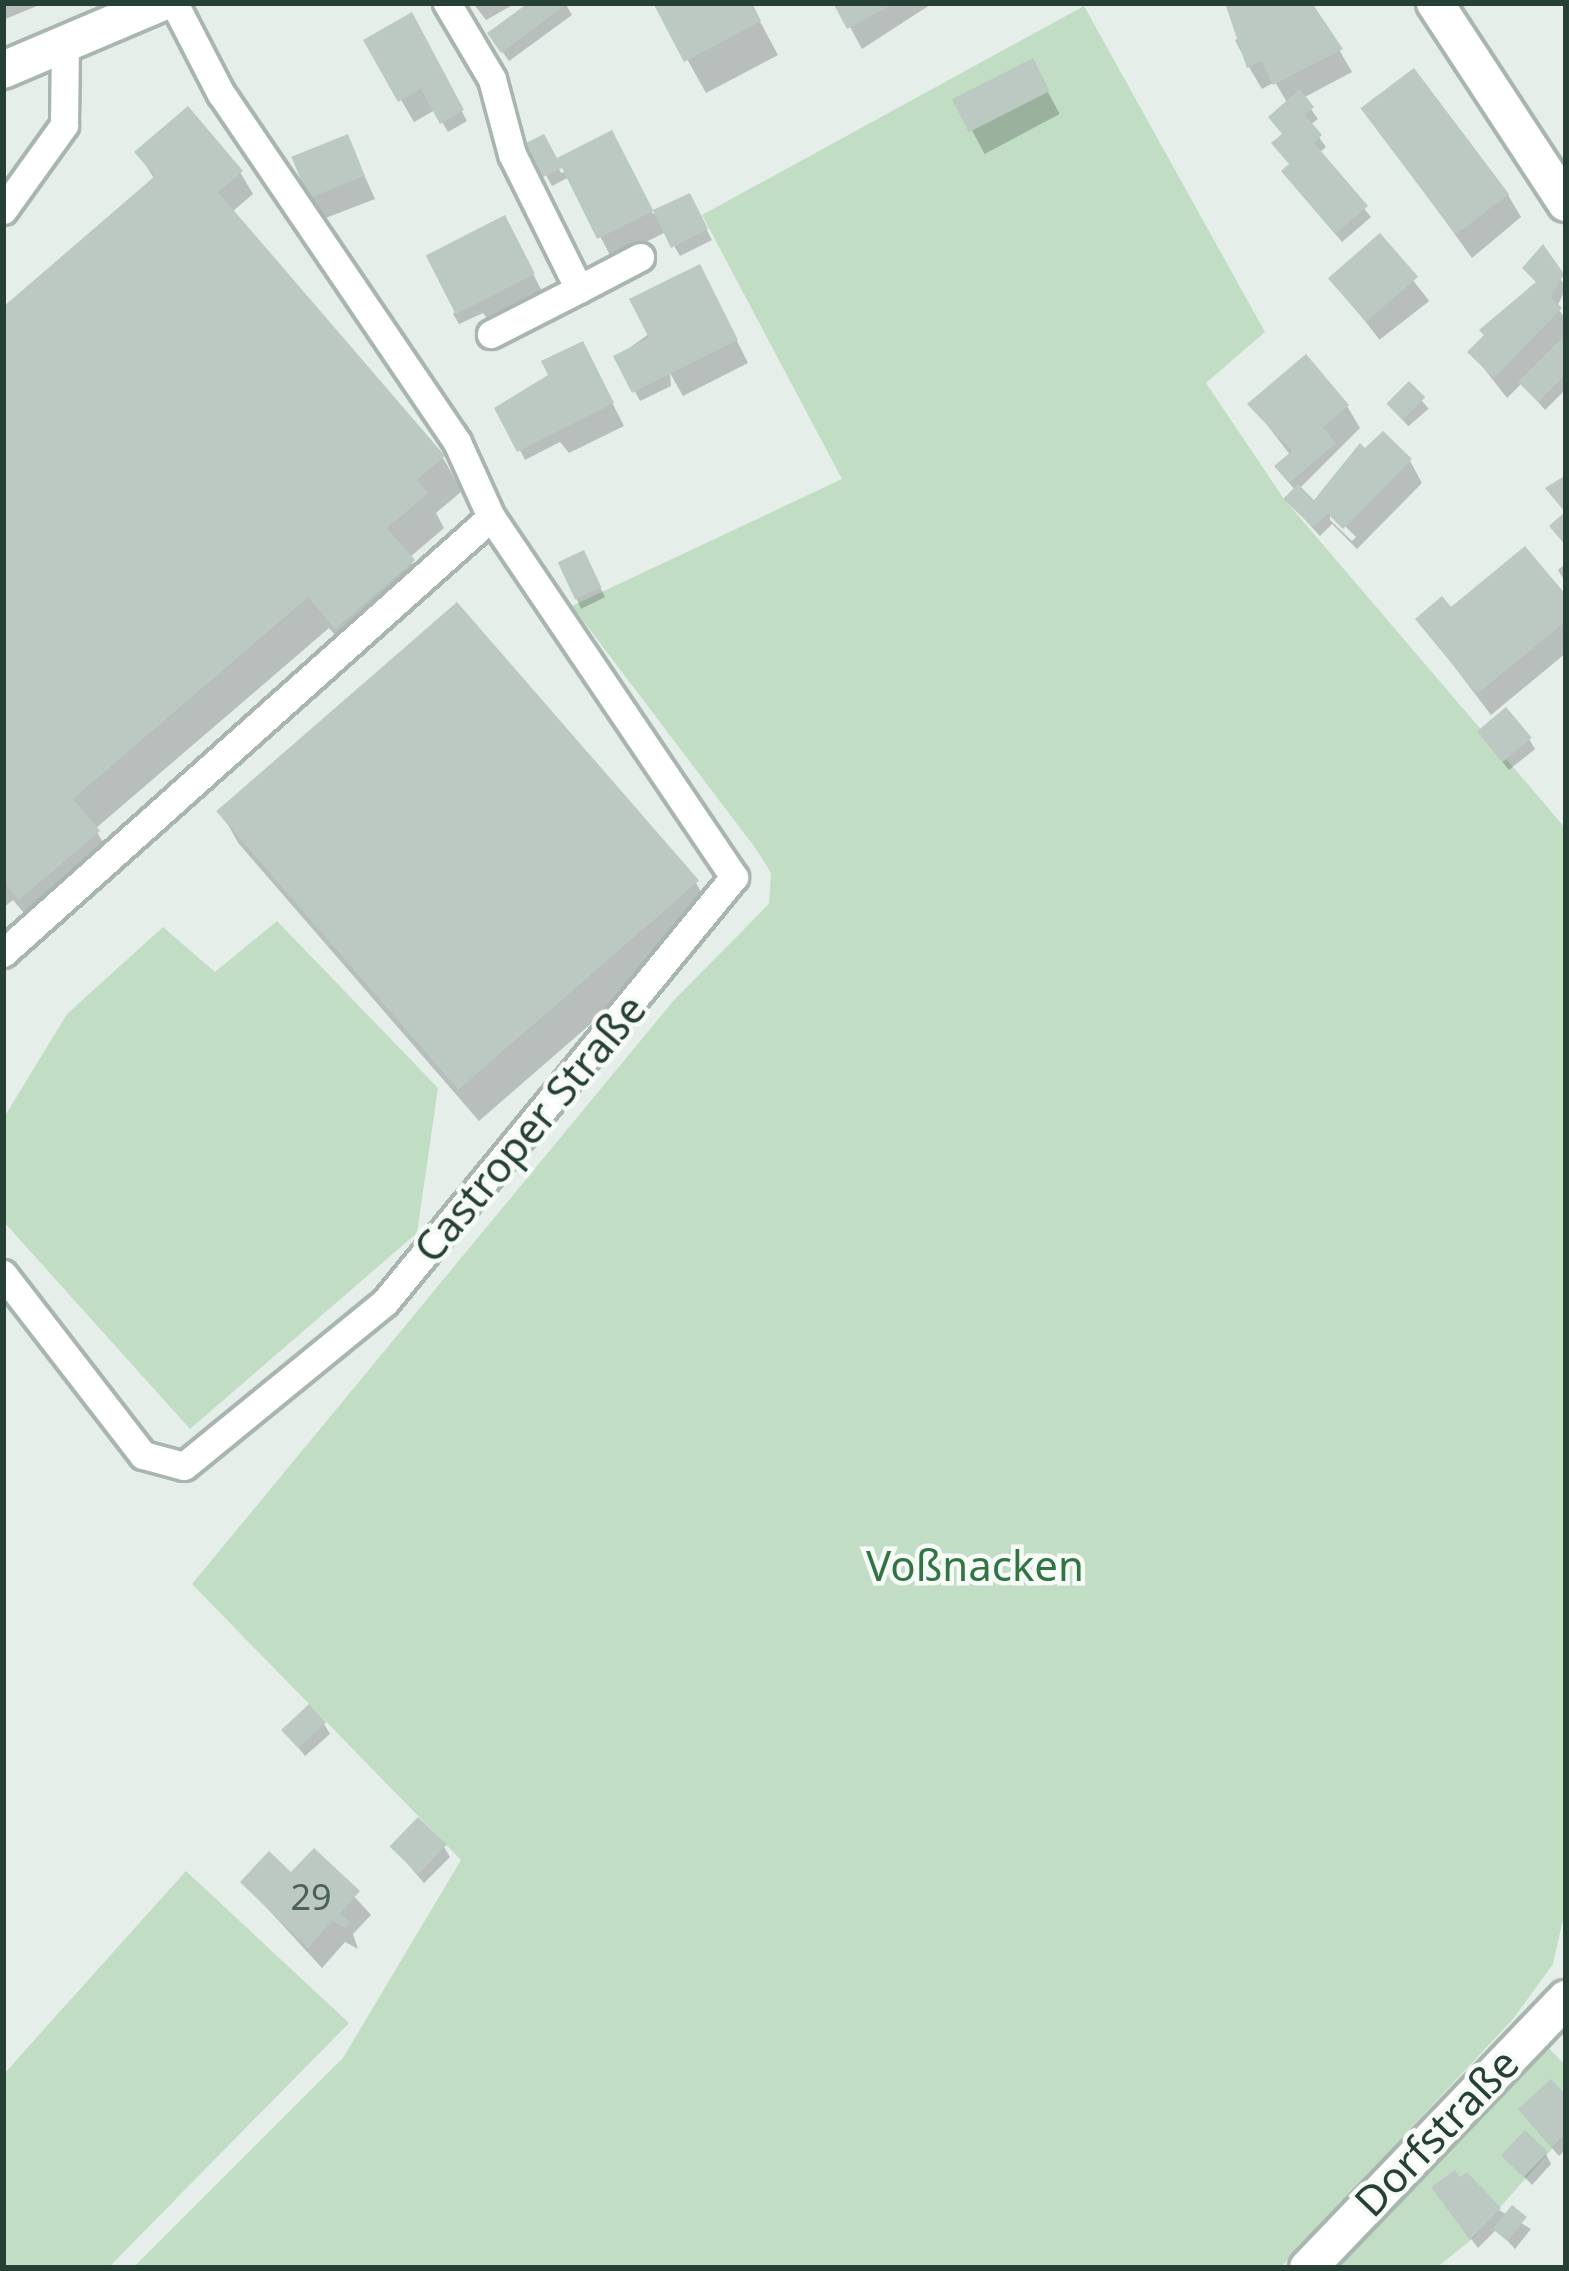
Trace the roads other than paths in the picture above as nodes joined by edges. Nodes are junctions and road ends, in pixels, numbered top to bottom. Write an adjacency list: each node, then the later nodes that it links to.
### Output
1 (161, 3): 5 (street)
2 (174, 3): 13 (lane, Castroper Straße)
3 (447, 3): 11 (lane)
4 (1435, 3): 7 (street)
5 (65, 45): 6 (street); 9 (lane)
6 (3, 70)
7 (1554, 159): 8 (street)
8 (1566, 203)
9 (3, 210)
10 (640, 257): 11 (lane)
11 (579, 289): 12 (lane)
12 (491, 334)
13 (491, 518): 14 (lane); 15 (lane, Castroper Straße)
14 (3, 953)
15 (3, 1274)
16 (1566, 1999): 17 (street, Dorfstraße)
17 (1309, 2268)

